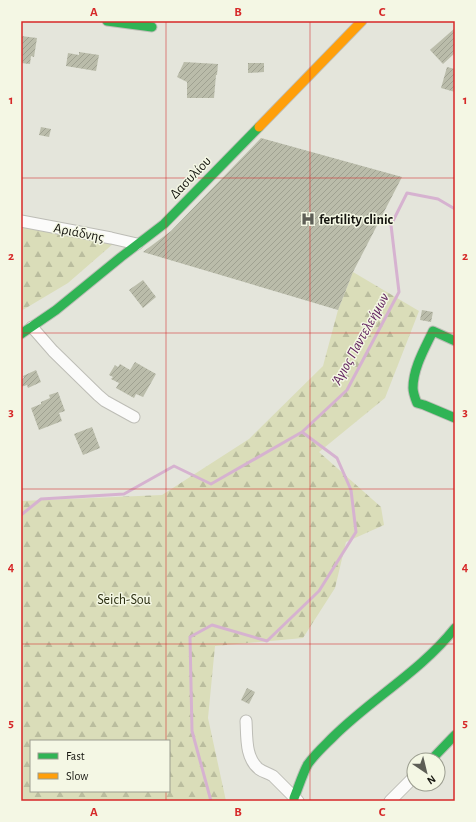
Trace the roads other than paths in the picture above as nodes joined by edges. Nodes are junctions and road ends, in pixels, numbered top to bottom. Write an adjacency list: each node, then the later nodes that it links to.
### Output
1 (107, 21): 3 (street)
2 (362, 21): 5 (street, Δασυλίου)
3 (152, 27)
4 (21, 220): 5 (street, Αριάδνης)
5 (137, 244): 6 (street, Δασυλίου)
6 (32, 327): 7 (street, Δασυλίου); 9 (street)
7 (21, 334)
8 (455, 341): 10 (street)
9 (134, 418)
10 (455, 418)
11 (455, 628): 16 (street)
12 (246, 721): 16 (street)
13 (455, 736): 14 (street)
14 (439, 752)
15 (406, 785): 17 (street)
16 (296, 800)
17 (390, 801)

